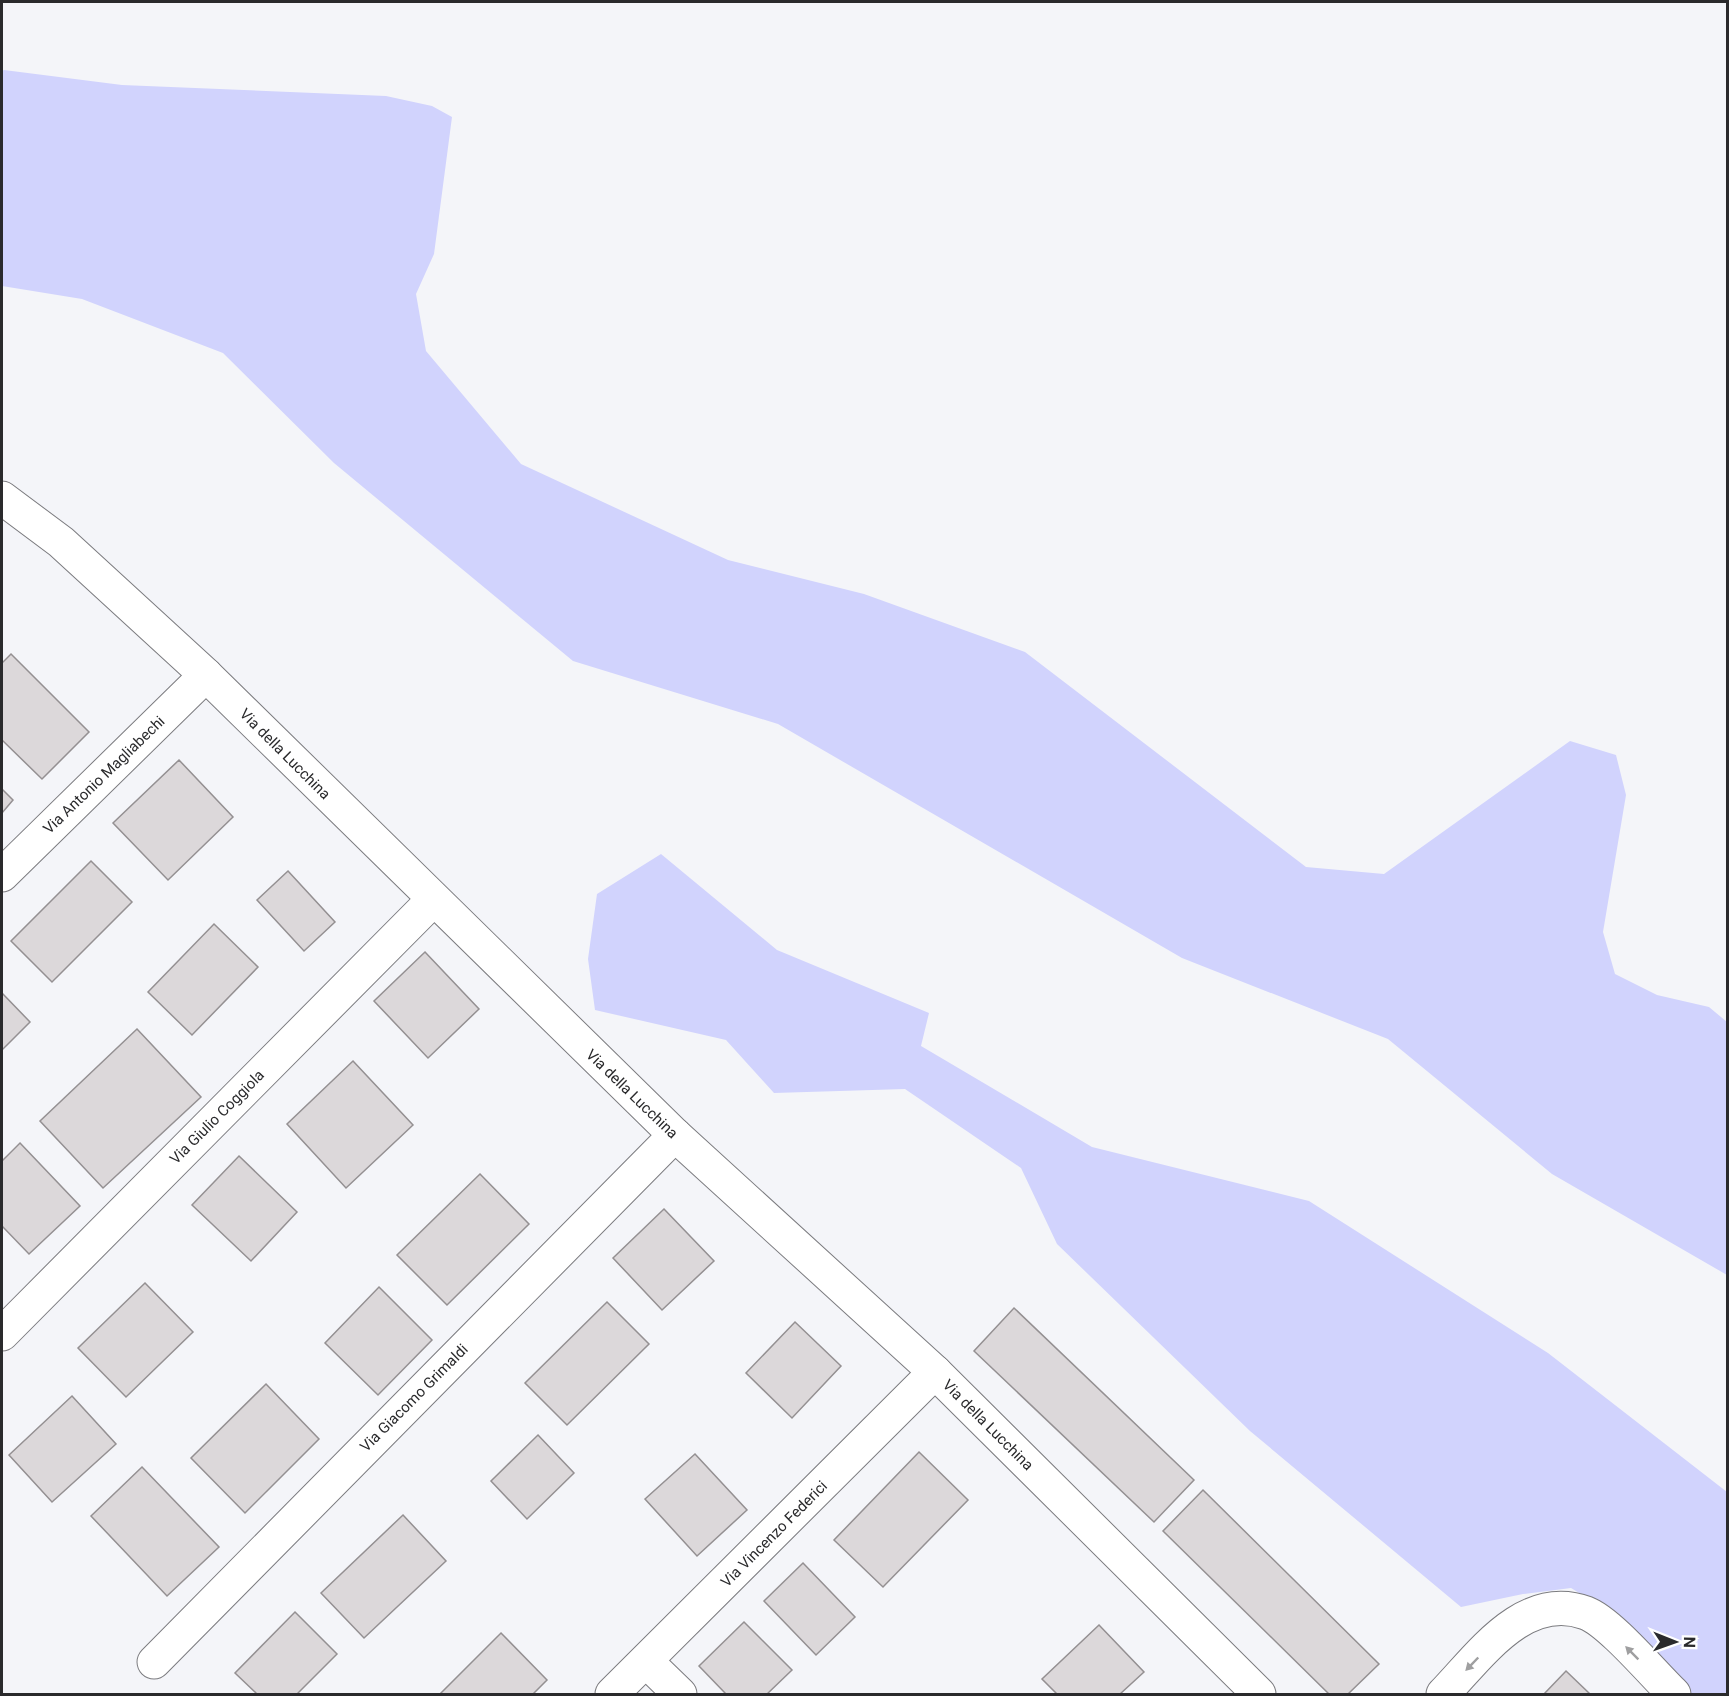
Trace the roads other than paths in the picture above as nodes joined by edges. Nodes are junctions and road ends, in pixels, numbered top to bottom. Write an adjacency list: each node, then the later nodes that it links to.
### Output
1 (2, 498): 2 (street, Via della Lucchina)
2 (206, 675): 3 (street, Via Antonio Magliabechi); 4 (street, Via della Lucchina)
3 (2, 875)
4 (433, 900): 5 (street, Via della Lucchina); 6 (street, Via Giulio Coggiola)
5 (675, 1135): 7 (street, Via della Lucchina); 8 (street, Via Giacomo Grimaldi)
6 (2, 1334)
7 (935, 1372): 9 (street, Via Vincenzo Federici); 12 (street, Via della Lucchina)
8 (154, 1662)
9 (647, 1662): 10 (street, Via Vincenzo Federici); 11 (street)
10 (612, 1695)
11 (680, 1695)
12 (1259, 1695)
13 (1443, 1695): 14 (street, one-way to 13)
14 (1674, 1695)

